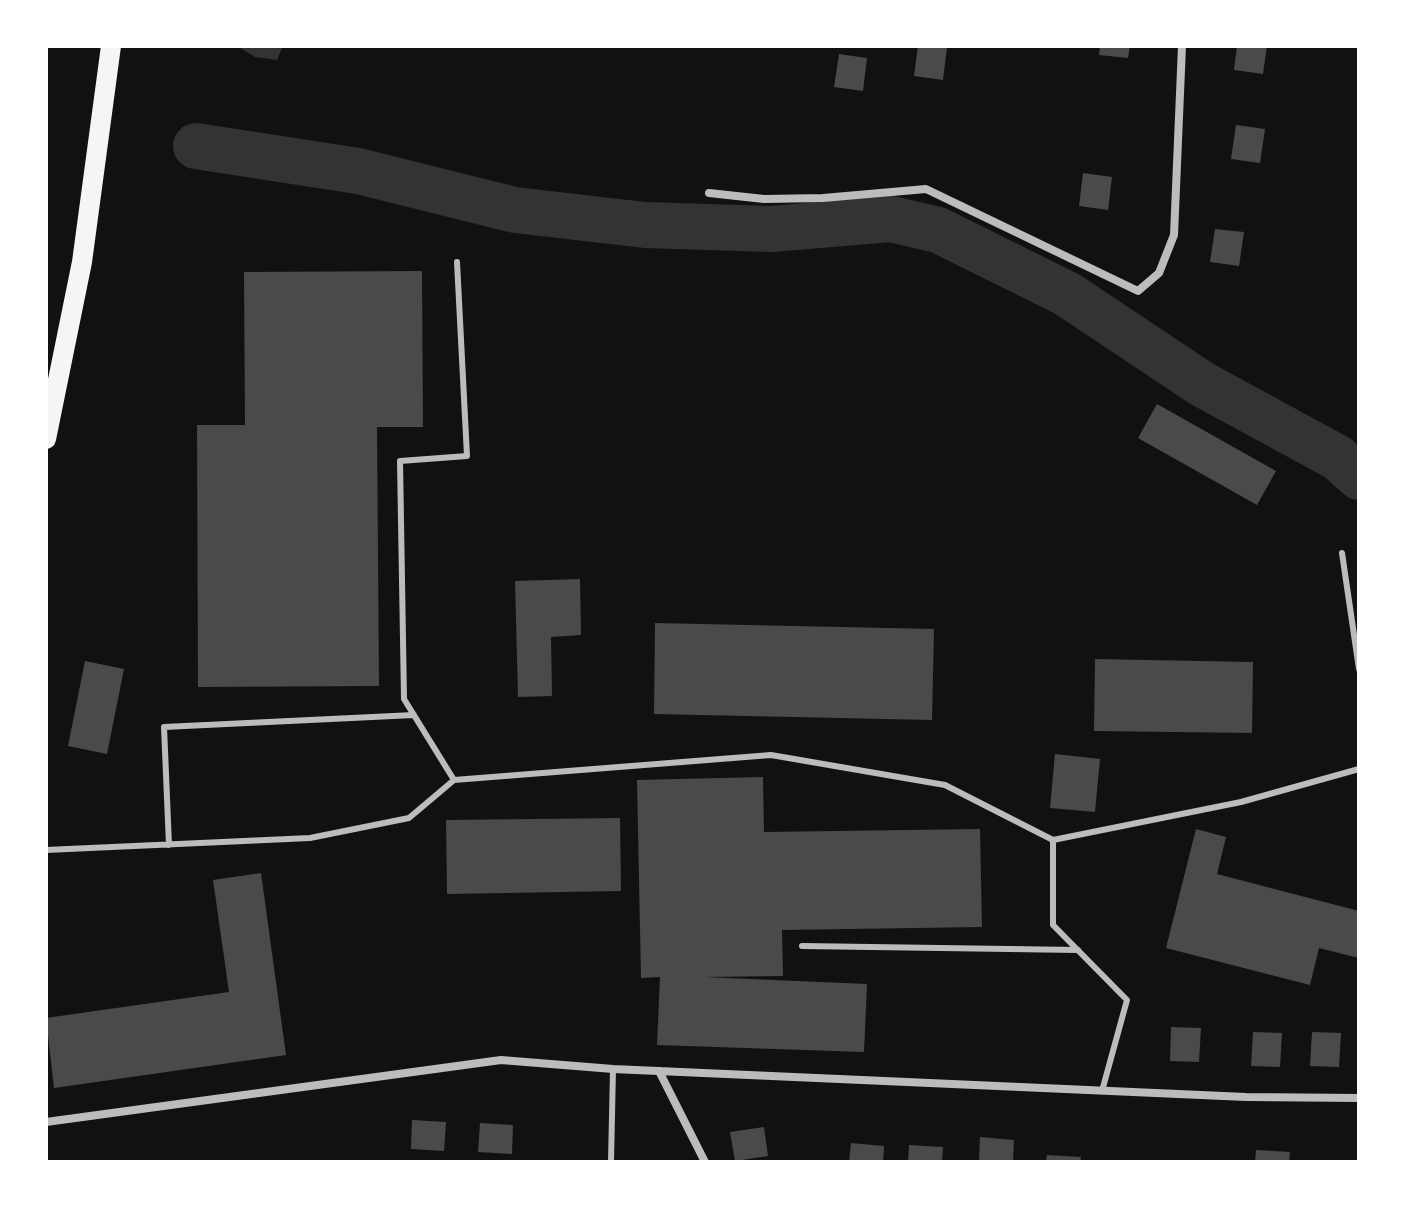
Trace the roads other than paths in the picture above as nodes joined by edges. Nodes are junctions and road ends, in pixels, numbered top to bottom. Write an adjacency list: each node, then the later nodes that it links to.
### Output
1 (111, 46): 5 (highway)
2 (1182, 46): 3 (street)
3 (709, 193)
4 (457, 262): 8 (lane)
5 (46, 439)
6 (1342, 553): 7 (lane)
7 (1359, 669)
8 (414, 715): 10 (lane); 12 (lane)
9 (1359, 769): 11 (lane)
10 (454, 780): 11 (lane); 12 (lane)
11 (1053, 840): 15 (lane)
12 (169, 845): 13 (lane)
13 (46, 850)
14 (802, 946): 15 (lane)
15 (1078, 950): 18 (lane)
16 (613, 1069): 17 (street); 20 (street); 21 (lane)
17 (659, 1071): 18 (street); 22 (street)
18 (1102, 1091): 19 (street)
19 (1359, 1098)
20 (46, 1122)
21 (611, 1162)
22 (705, 1162)

